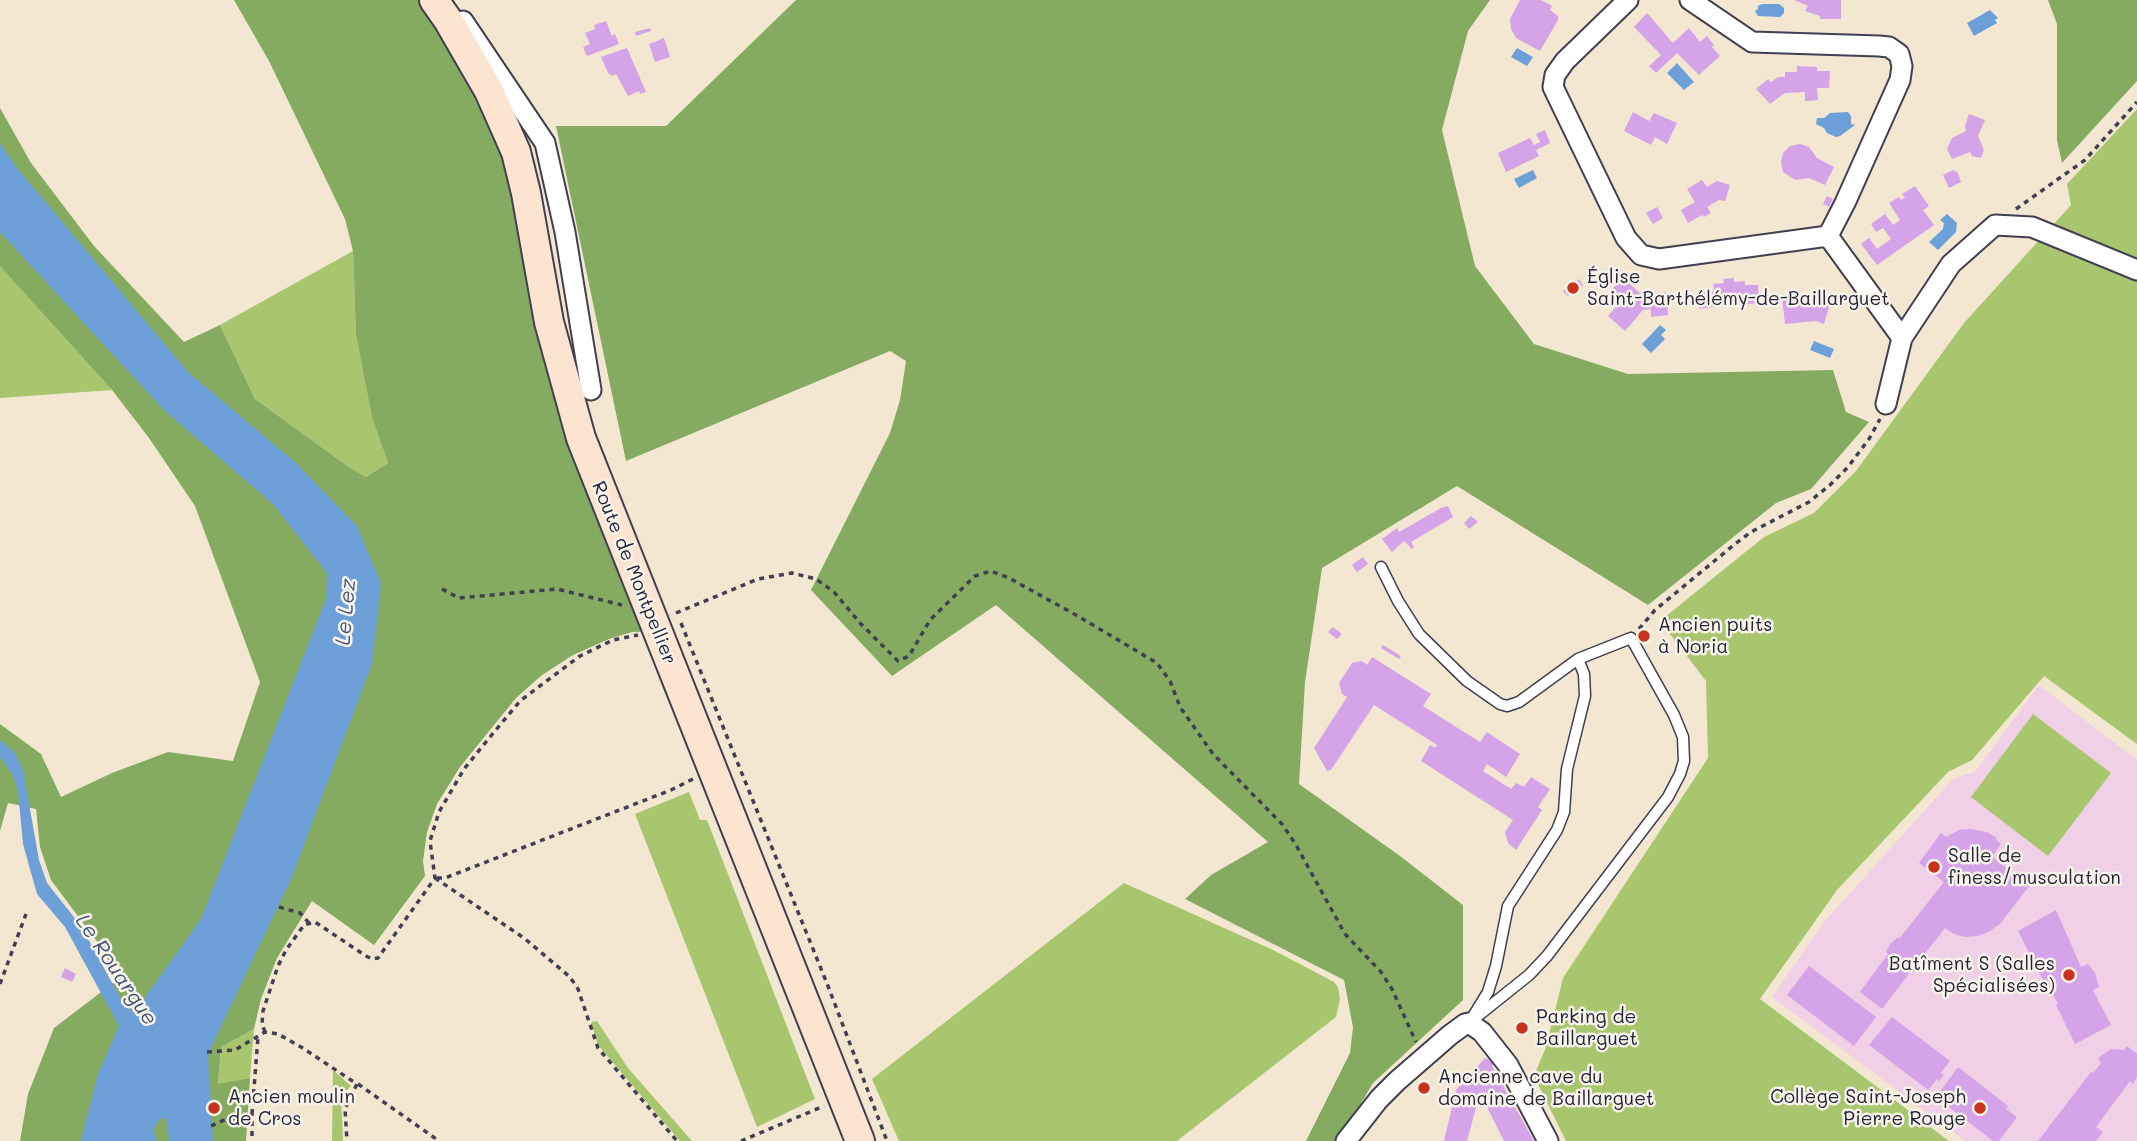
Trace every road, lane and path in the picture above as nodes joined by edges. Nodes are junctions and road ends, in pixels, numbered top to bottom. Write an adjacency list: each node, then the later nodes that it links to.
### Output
1 (434, 0): 14 (main road, Route de Montpellier)
2 (449, 0): 10 (street)
3 (1628, 0): 7 (street)
4 (1690, 0): 7 (street)
5 (2137, 102): 6 (path)
6 (1995, 225): 8 (street); 9 (street)
7 (1828, 236): 9 (street)
8 (2137, 270)
9 (1902, 338): 11 (street)
10 (591, 390)
11 (1886, 404): 16 (path)
12 (1381, 567): 17 (lane)
13 (442, 589): 14 (path)
14 (643, 594): 15 (main road, Route de Montpellier)
15 (667, 622): 18 (main road, Route de Montpellier); 19 (path); 28 (path); 39 (path)
16 (1631, 638): 17 (lane); 24 (lane)
17 (1578, 659): 24 (lane)
18 (712, 772): 19 (path); 30 (main road, Route de Montpellier)
19 (435, 878): 22 (path); 36 (path)
20 (279, 907): 22 (path)
21 (26, 914): 23 (path)
22 (309, 923): 25 (path)
23 (0, 984)
24 (1469, 1023): 28 (street); 41 (street)
25 (265, 1032): 26 (path); 29 (path)
26 (258, 1037): 27 (path); 31 (path)
27 (207, 1052)
28 (1423, 1056): 40 (street)
29 (357, 1084): 34 (path); 35 (path)
30 (842, 1098): 37 (path); 38 (main road, Route de Montpellier)
31 (252, 1114): 32 (path); 33 (path)
32 (211, 1126)
33 (252, 1141)
34 (347, 1141)
35 (439, 1141)
36 (677, 1141)
37 (741, 1141)
38 (860, 1141)
39 (887, 1141)
40 (1346, 1141)
41 (1548, 1141)

